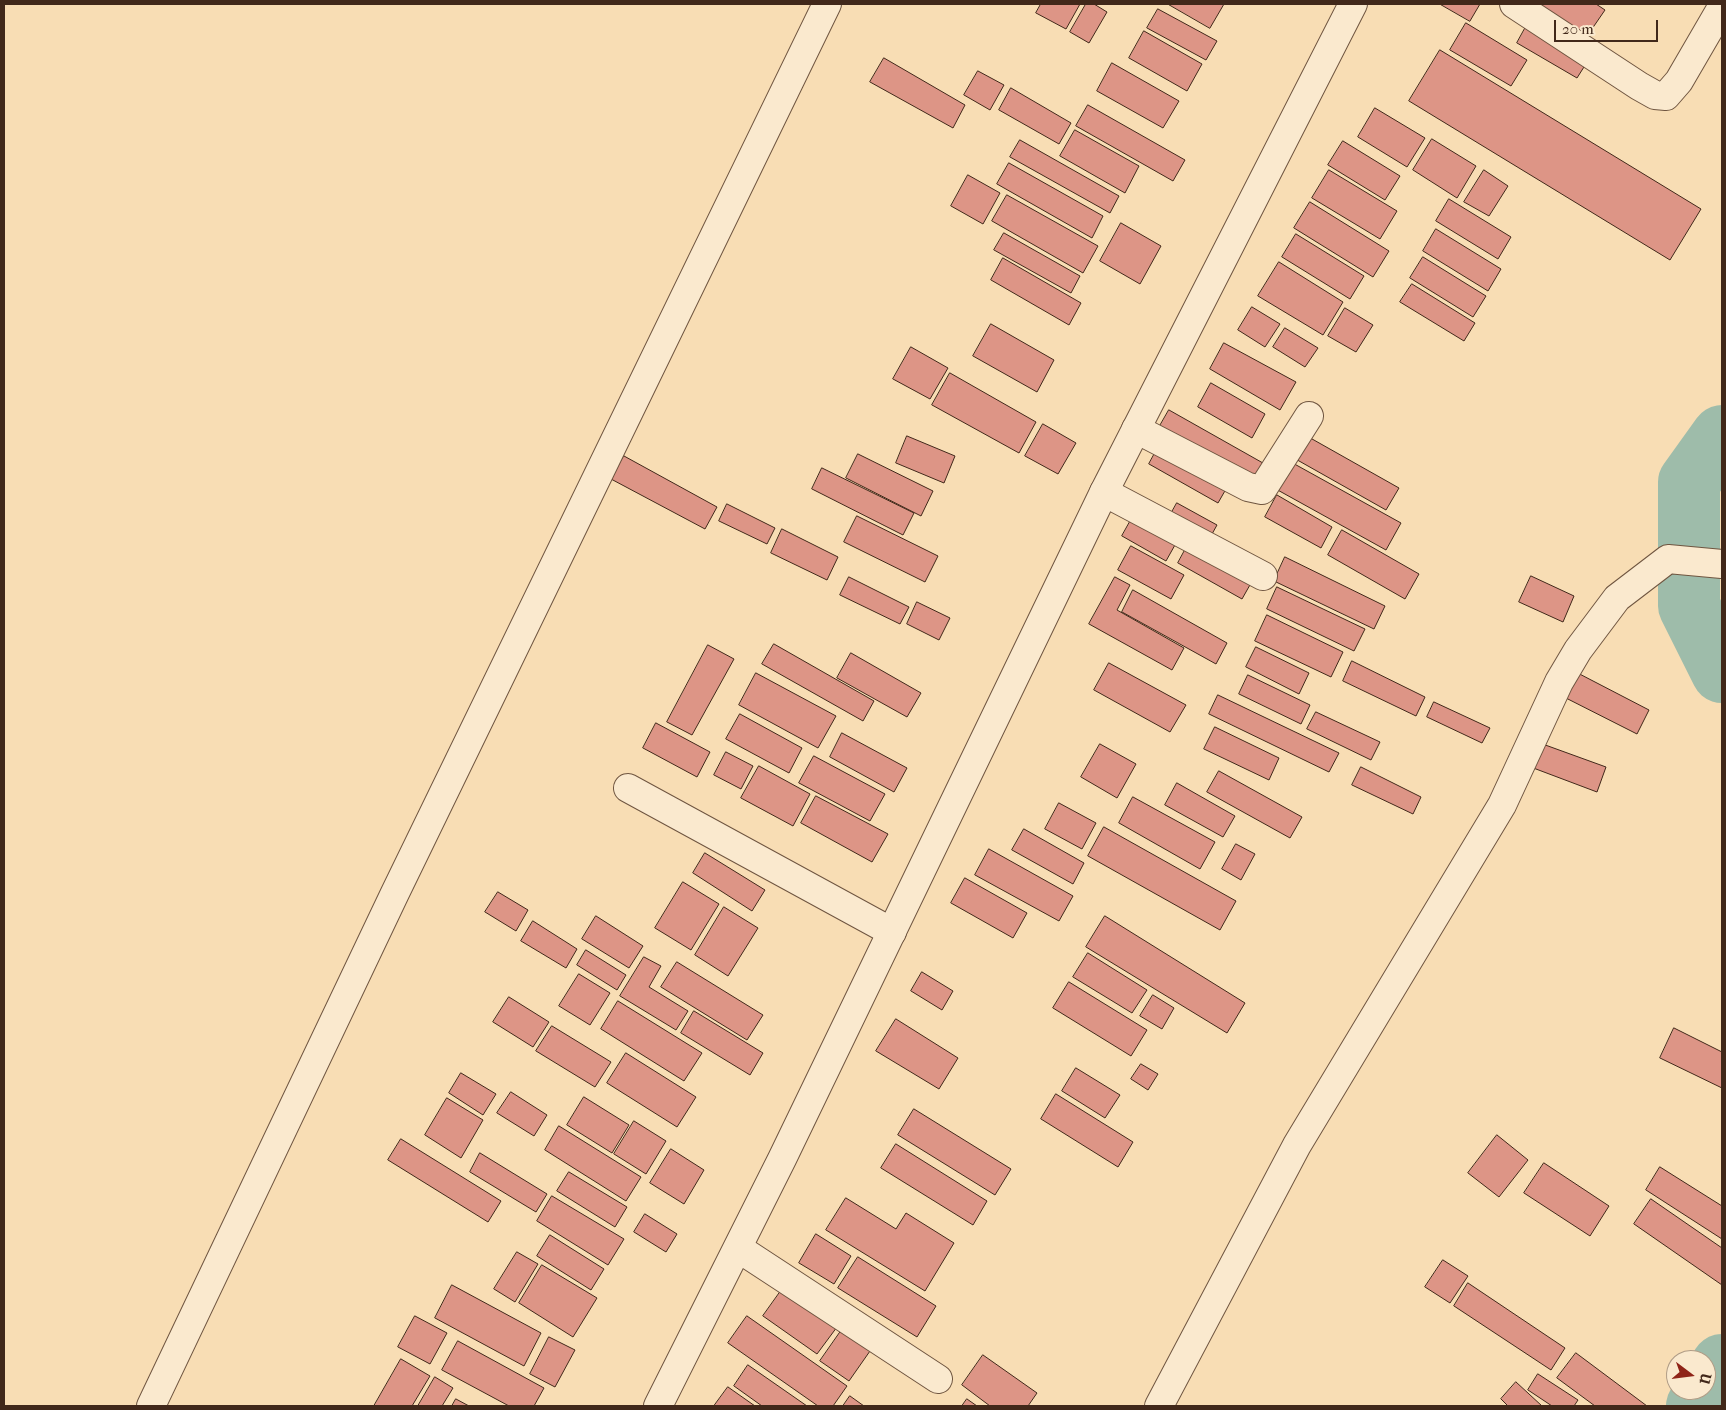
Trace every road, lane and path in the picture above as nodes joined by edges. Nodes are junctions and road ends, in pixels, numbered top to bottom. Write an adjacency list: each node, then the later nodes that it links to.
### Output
1 (826, 4): 14 (street)
2 (1353, 4): 6 (street)
3 (1514, 4): 4 (street)
4 (1722, 7)
5 (1309, 416): 6 (street)
6 (1136, 429): 7 (street)
7 (1104, 492): 9 (street); 11 (street)
8 (1719, 564): 16 (street)
9 (1263, 576)
10 (628, 788): 11 (street)
11 (892, 932): 12 (street)
12 (738, 1248): 13 (street); 15 (street)
13 (938, 1378)
14 (151, 1406)
15 (658, 1406)
16 (1159, 1406)

